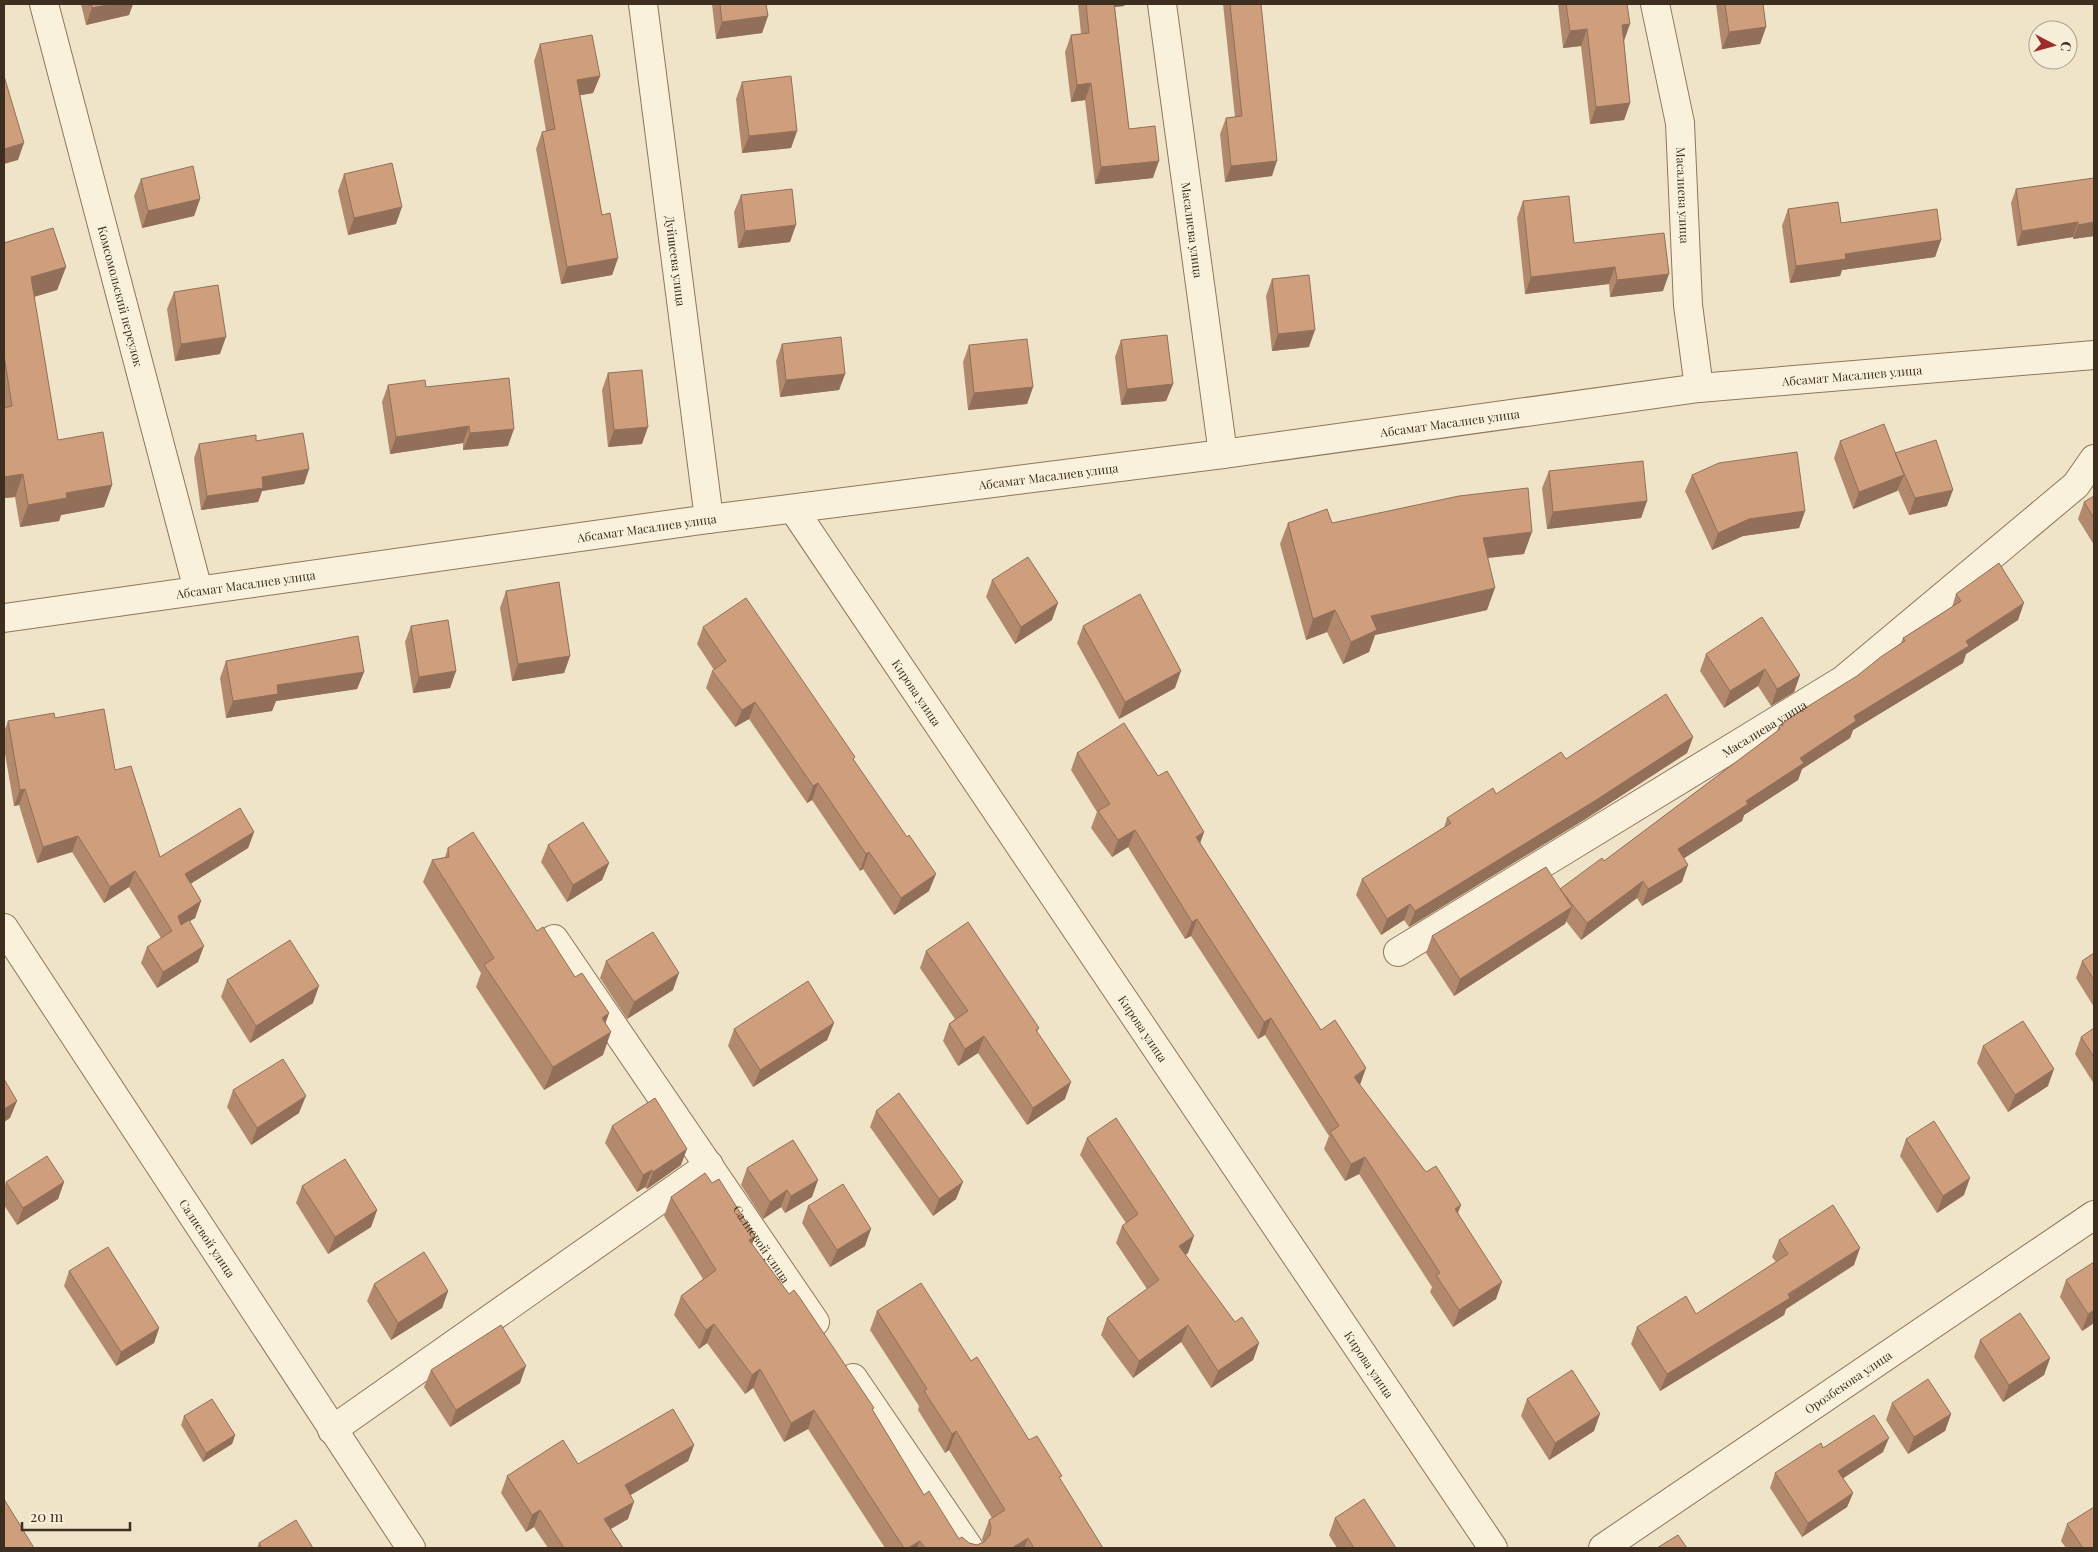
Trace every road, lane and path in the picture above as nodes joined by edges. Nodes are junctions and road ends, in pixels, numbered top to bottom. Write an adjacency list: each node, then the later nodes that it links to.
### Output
1 (44, 4): 11 (street, Комсомольский переулок)
2 (643, 4): 10 (street, Дуйшеева улица)
3 (1162, 4): 7 (street, Масалиева улица)
4 (1655, 4): 6 (street, Масалиева улица)
5 (2094, 354): 6 (street, Абсамат Масалиев улица)
6 (1699, 388): 7 (street, Абсамат Масалиев улица)
7 (1223, 454): 9 (street, Абсамат Масалиев улица)
8 (2094, 459): 15 (street, Масалиева улица)
9 (794, 510): 10 (street, Абсамат Масалиев улица); 21 (street, Кирова улица)
10 (709, 519): 11 (street, Абсамат Масалиев улица)
11 (198, 590): 12 (street, Абсамат Масалиев улица)
12 (4, 618)
13 (4, 928): 18 (street, Салиевой улица)
14 (554, 939): 16 (street, Салиевой улица)
15 (1398, 952)
16 (709, 1165): 18 (street); 20 (street, Салиевой улица)
17 (2094, 1215): 22 (street, Орозбекова улица)
18 (332, 1430): 19 (street, Салиевой улица)
19 (411, 1548)
20 (969, 1548)
21 (1493, 1548)
22 (1603, 1548)

